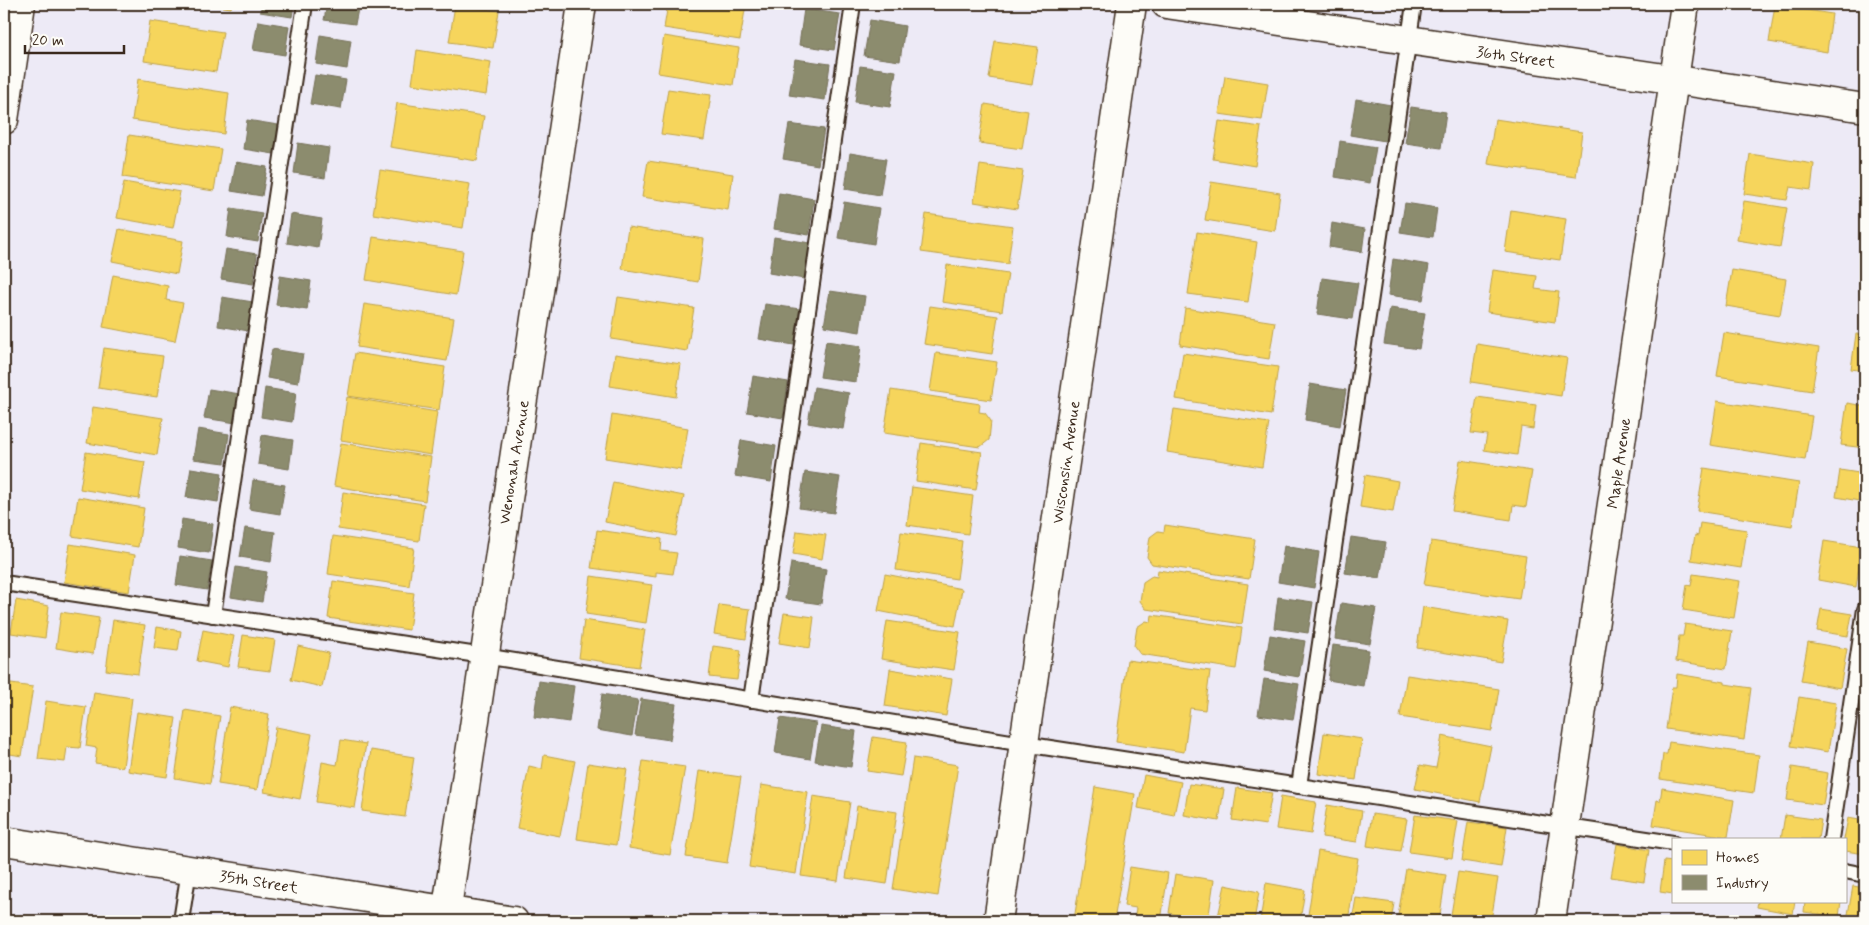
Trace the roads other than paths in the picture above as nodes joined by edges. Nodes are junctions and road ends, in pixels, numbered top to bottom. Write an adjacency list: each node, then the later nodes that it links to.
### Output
1 (21, 4): 12 (street)
2 (305, 4): 15 (lane)
3 (582, 4): 16 (street, Wenonah Avenue)
4 (853, 4): 17 (lane)
5 (1132, 4): 18 (street, Wisconsin Avenue)
6 (1166, 4): 9 (street, 36th Street)
7 (1414, 4): 9 (lane)
8 (1685, 4): 10 (street, Maple Avenue)
9 (1409, 40): 10 (street, 36th Street); 19 (lane)
10 (1674, 79): 11 (street, 36th Street); 20 (street, Maple Avenue)
11 (1865, 108)
12 (4, 120)
13 (4, 583): 15 (lane)
14 (1865, 609): 21 (lane)
15 (213, 615): 16 (lane)
16 (484, 656): 17 (lane); 27 (street, Wenonah Avenue)
17 (751, 700): 18 (lane)
18 (1024, 744): 19 (lane); 30 (street, Wisconsin Avenue)
19 (1299, 786): 20 (lane)
20 (1565, 825): 23 (lane); 31 (street, Maple Avenue)
21 (1831, 838)
22 (4, 841): 24 (street, 35th Street)
23 (1672, 843)
24 (189, 870): 27 (street, 35th Street); 28 (lane)
25 (1846, 871): 26 (lane)
26 (1865, 875)
27 (445, 916): 29 (street, 35th Street)
28 (181, 921)
29 (514, 921)
30 (998, 921)
31 (1551, 921)

